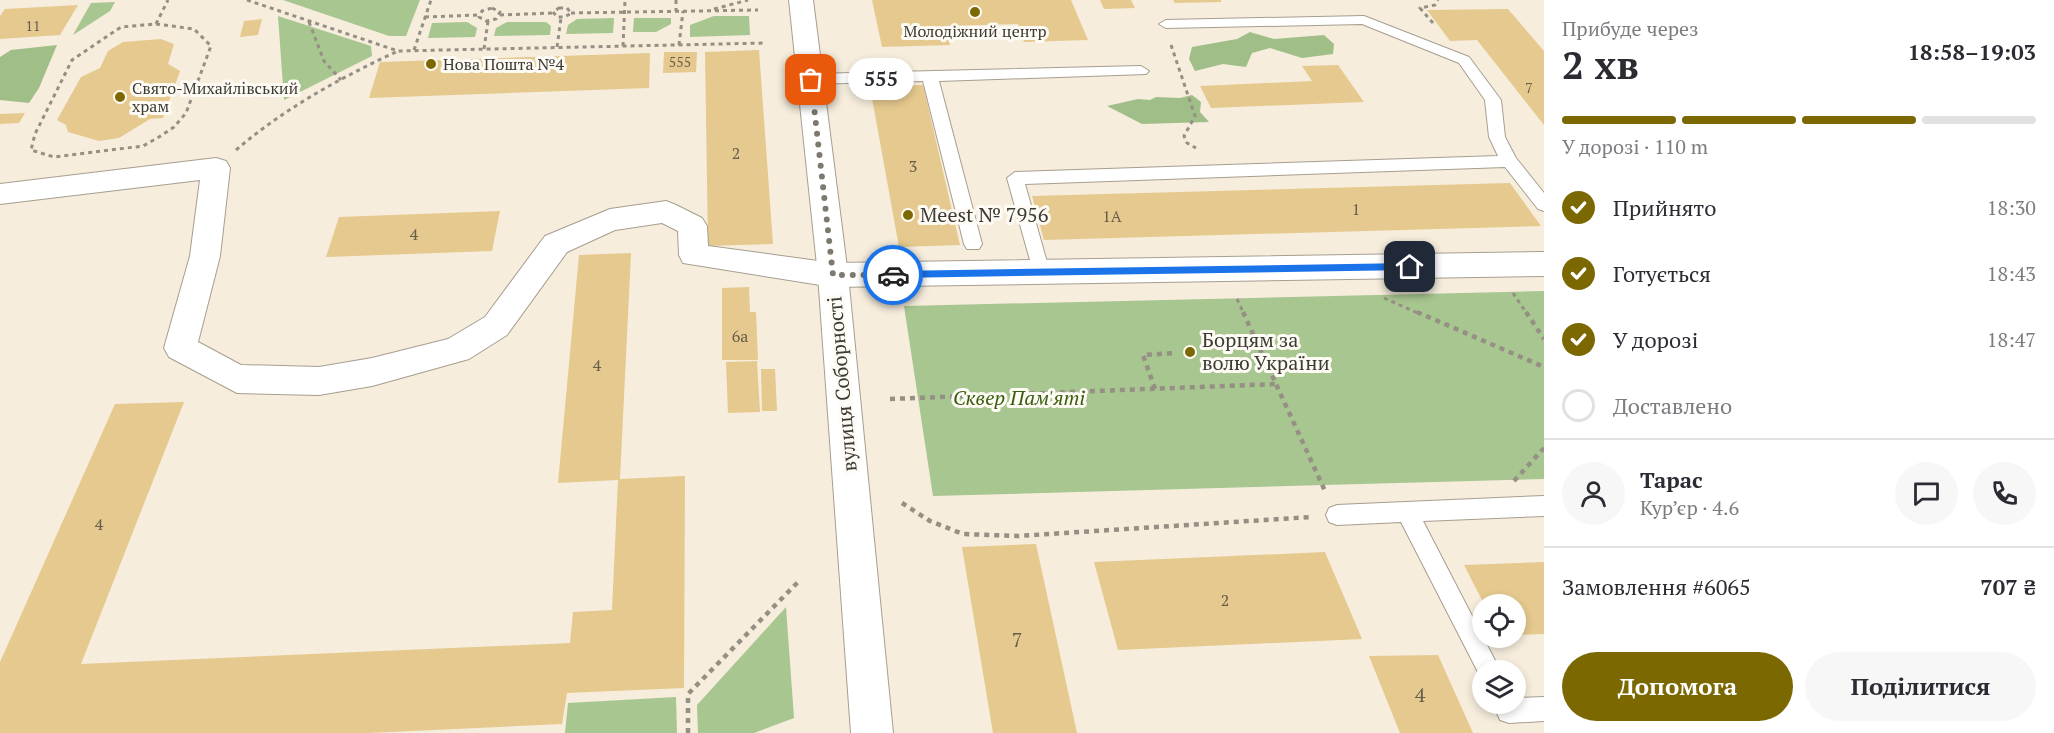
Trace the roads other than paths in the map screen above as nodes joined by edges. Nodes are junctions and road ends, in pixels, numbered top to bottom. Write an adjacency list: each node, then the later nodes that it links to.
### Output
1 (801, 0): 5 (street, вулиця Соборності)
2 (1166, 24): 6 (lane)
3 (1141, 71): 4 (lane)
4 (930, 77): 5 (lane); 9 (lane)
5 (811, 80): 12 (street, вулиця Соборності)
6 (1509, 160): 8 (lane); 11 (lane)
7 (0, 194): 12 (street)
8 (1544, 205)
9 (974, 244)
10 (1544, 264): 11 (street)
11 (1041, 273): 12 (street)
12 (833, 275): 19 (street, вулиця Соборності)
13 (1544, 506): 14 (lane)
14 (1407, 512): 15 (lane); 16 (lane)
15 (1336, 515)
16 (1483, 660)
17 (1544, 709): 18 (lane)
18 (1526, 710)
19 (872, 733)

